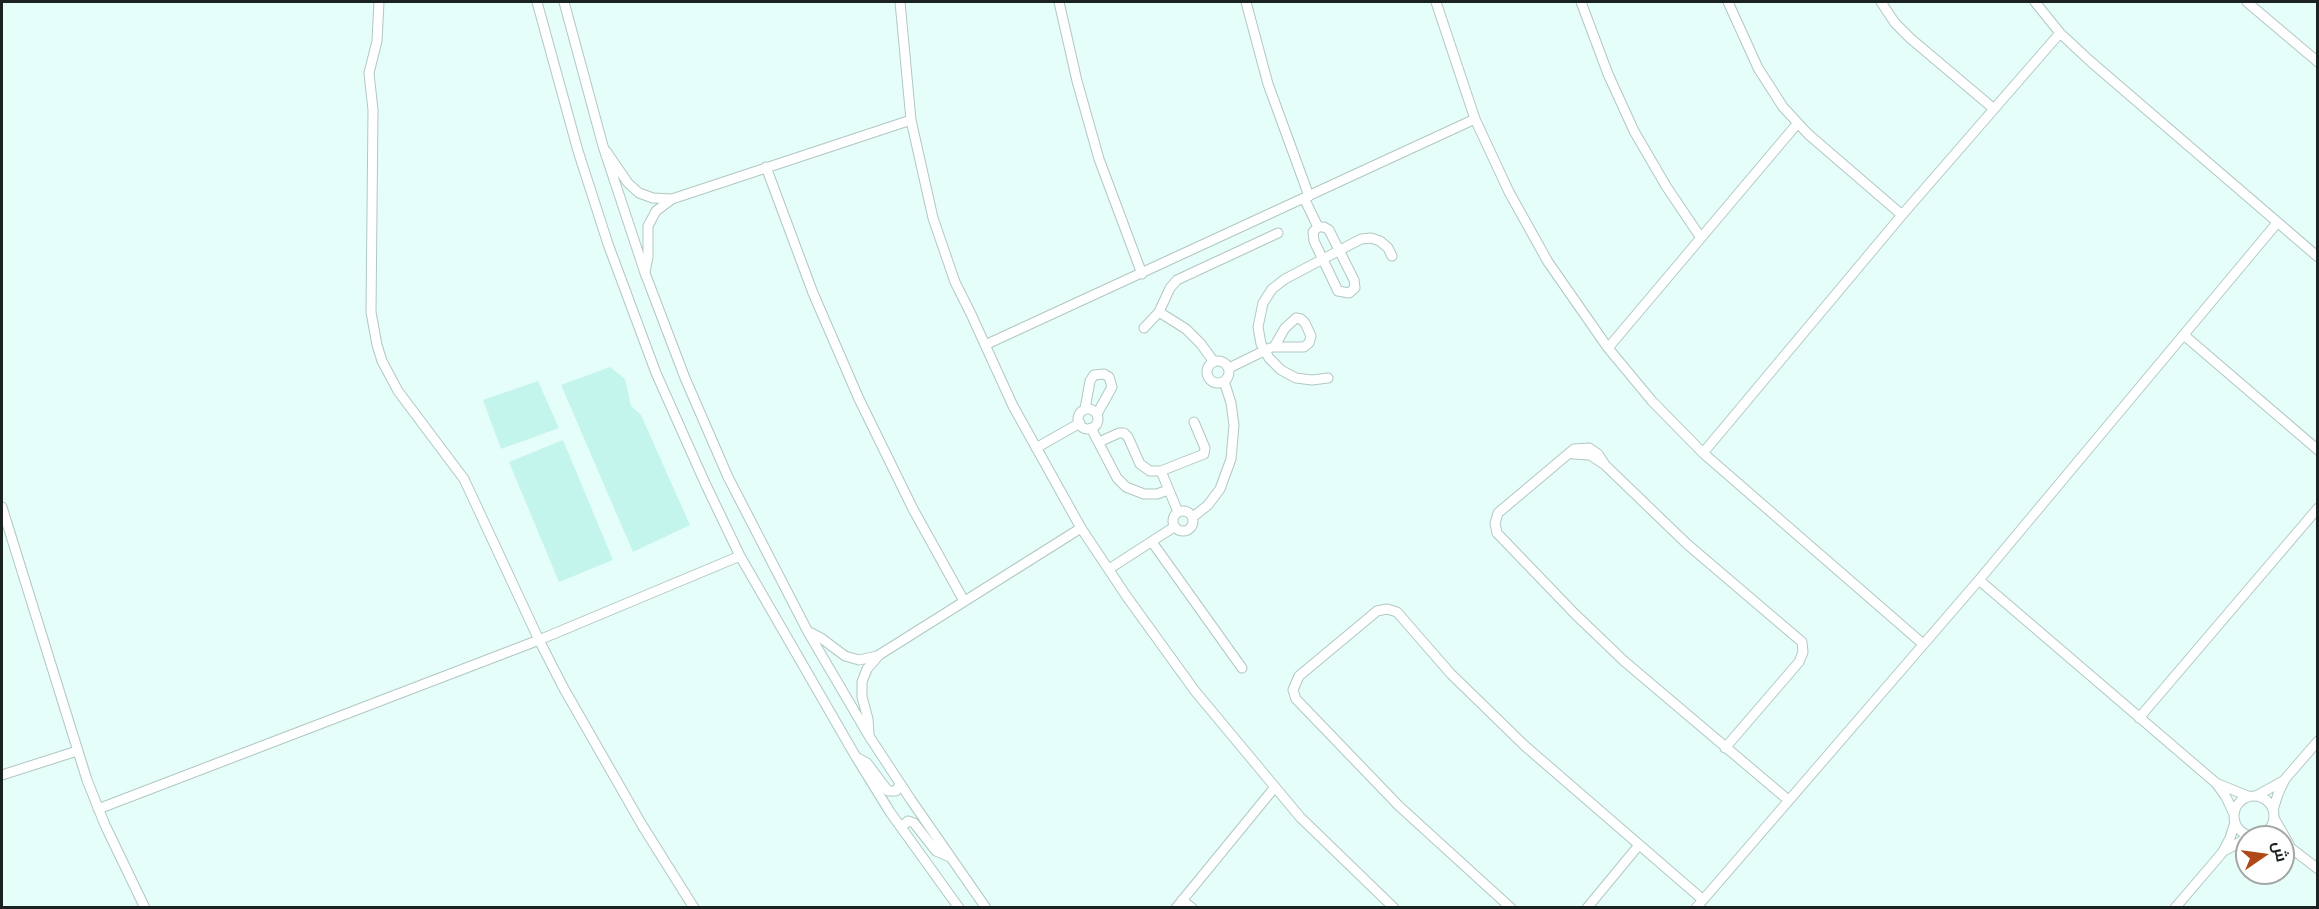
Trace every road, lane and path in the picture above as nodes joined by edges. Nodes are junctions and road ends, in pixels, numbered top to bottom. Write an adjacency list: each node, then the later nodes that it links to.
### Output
1 (379, 2): 68 (street)
2 (537, 2): 63 (street)
3 (564, 2): 19 (street)
4 (900, 2): 17 (street)
5 (1059, 2): 33 (street)
6 (1246, 2): 21 (street)
7 (1436, 2): 16 (street)
8 (1581, 2): 27 (street)
9 (1728, 2): 18 (street)
10 (1881, 2): 15 (street)
11 (2035, 2): 13 (street)
12 (2247, 2): 14 (street)
13 (2060, 33): 15 (street); 24 (street)
14 (2318, 62)
15 (1994, 109): 23 (street)
16 (1475, 119): 21 (street); 39 (street)
17 (911, 120): 20 (street); 37 (street)
18 (1797, 124): 23 (street); 27 (street)
19 (603, 146): 22 (street); 32 (street)
20 (766, 167): 22 (street); 66 (street)
21 (1306, 197): 25 (street); 33 (street)
22 (672, 199): 32 (street)
23 (1902, 215): 53 (street)
24 (2277, 223): 30 (street); 36 (street)
25 (1318, 228): 28 (street); 31 (street)
26 (1278, 233): 34 (street)
27 (1701, 238): 39 (street)
28 (1339, 250): 29 (street); 31 (street); 31 (street)
29 (1392, 256)
30 (2318, 257)
31 (1322, 259): 40 (street)
32 (645, 273): 67 (street)
33 (1142, 274): 37 (street)
34 (1158, 312): 35 (street); 41 (street)
35 (1144, 328)
36 (2184, 336): 52 (street); 65 (street)
37 (985, 345): 51 (street)
38 (1274, 346): 40 (street)
39 (1608, 348): 53 (street)
40 (1264, 351): 42 (street); 43 (street)
41 (1214, 362): 42 (street); 44 (street)
42 (1229, 368): 44 (street)
43 (1329, 378)
44 (1224, 381): 59 (street)
45 (1085, 410): 46 (street); 46 (street); 48 (street)
46 (1097, 414): 49 (street)
47 (1194, 422): 54 (street)
48 (1080, 423): 49 (street); 51 (street)
49 (1091, 428): 50 (street)
50 (1099, 442): 54 (street); 55 (street)
51 (1036, 448): 61 (street)
52 (2318, 450)
53 (1703, 453): 69 (street)
54 (1161, 471): 55 (street)
55 (1168, 490): 58 (street)
56 (2, 507): 76 (street)
57 (2318, 508): 72 (street)
58 (1178, 512): 59 (street); 60 (street)
59 (1193, 517): 60 (street)
60 (1174, 527): 62 (street)
61 (1081, 528): 64 (street); 66 (street)
62 (1152, 542): 64 (street); 71 (street)
63 (740, 556): 68 (street); 77 (street)
64 (1109, 569): 82 (street)
65 (1979, 580): 69 (street); 72 (street)
66 (964, 601): 70 (street)
67 (808, 632): 70 (street); 73 (street)
68 (539, 640): 85 (street); 101 (street)
69 (1923, 644): 84 (street)
70 (879, 655): 73 (street)
71 (1242, 668)
72 (2139, 718): 80 (street)
73 (869, 735): 81 (street)
74 (2318, 741): 79 (street)
75 (1725, 748): 75 (street); 84 (street)
76 (77, 751): 78 (street); 85 (street)
77 (856, 757): 81 (street); 91 (street)
78 (2, 775)
79 (2285, 779): 83 (street); 86 (street)
80 (2216, 783): 83 (street); 87 (street)
81 (900, 784): 96 (street)
82 (1275, 787): 99 (street); 105 (street)
83 (2252, 796): 86 (street); 87 (street)
84 (1787, 800): 98 (street)
85 (98, 809): 100 (street)
86 (2274, 814): 89 (street); 90 (street)
87 (2234, 818): 88 (street); 95 (street)
88 (2238, 825)
89 (2271, 825)
90 (2279, 825)
91 (901, 827): 96 (street); 102 (street)
92 (1639, 846): 98 (street); 106 (street); 107 (street)
93 (2235, 846): 95 (street)
94 (2295, 850): 97 (street)
95 (2222, 853): 109 (street)
96 (950, 857): 103 (street)
97 (2318, 869)
98 (1702, 899): 108 (street)
99 (1179, 904): 104 (street)
100 (145, 908)
101 (694, 908)
102 (959, 908)
103 (986, 908)
104 (1192, 908)
105 (1394, 908)
106 (1511, 908)
107 (1587, 908)
108 (1696, 908)
109 (2175, 908)

